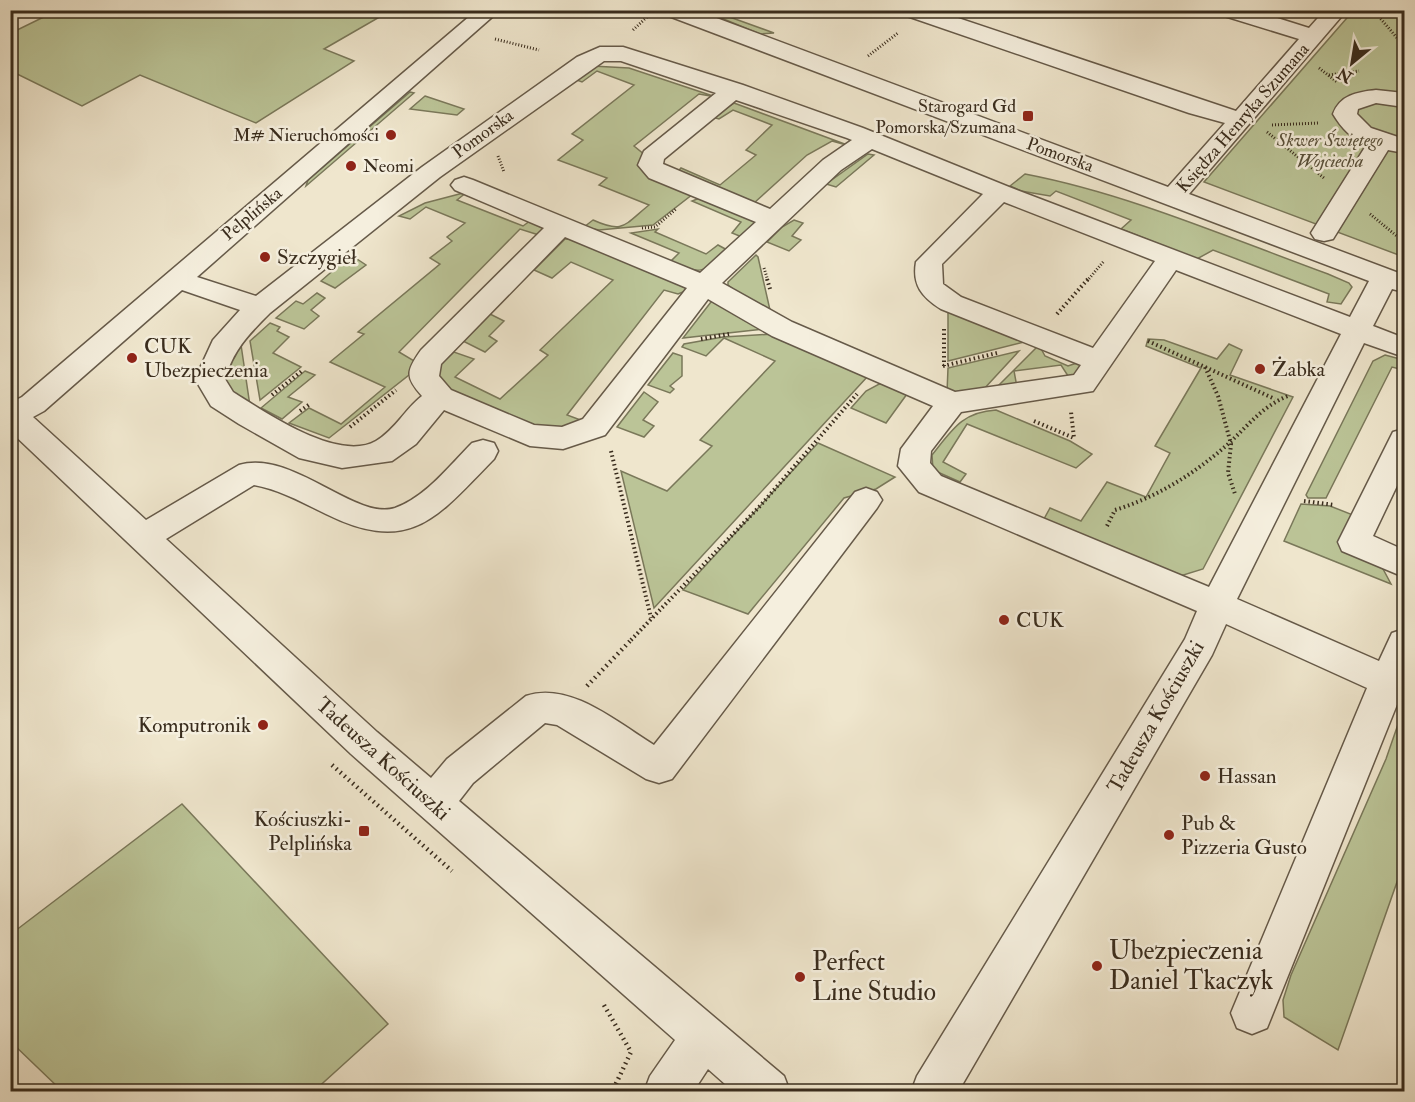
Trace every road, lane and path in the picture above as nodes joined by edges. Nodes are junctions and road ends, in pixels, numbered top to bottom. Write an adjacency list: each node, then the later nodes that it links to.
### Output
1 (490, 10): 11 (street, Pelplińska)
2 (674, 10): 10 (street, Pomorska)
3 (687, 10): 10 (street, Pomorska)
4 (1229, 10): 13 (street)
5 (1337, 10): 13 (street, Księdza Henryka Szumana)
6 (1382, 10): 9 (path); 14 (path)
7 (918, 12): 16 (path); 21 (street)
8 (651, 14): 12 (path)
9 (1404, 17)
10 (715, 27): 29 (street, Pomorska)
11 (465, 31): 15 (path); 35 (street, Pelplińska)
12 (639, 35)
13 (1314, 37): 21 (street, Księdza Henryka Szumana)
14 (1404, 46)
15 (539, 50)
16 (860, 62)
17 (1315, 65): 19 (path)
18 (735, 90): 24 (street, Pomorska); 27 (street); 39 (street, Pomorska)
19 (1359, 98): 20 (street); 22 (street)
20 (1404, 100)
21 (1242, 120): 29 (street, Księdza Henryka Szumana)
22 (1349, 122): 23 (path); 25 (street)
23 (1271, 125)
24 (869, 140): 28 (street, Pomorska); 30 (street)
25 (1393, 144): 33 (street)
26 (464, 185): 31 (street, Pomorska)
27 (700, 190): 30 (street); 32 (path)
28 (1000, 192): 34 (street, Pomorska); 38 (street)
29 (1173, 197): 36 (street, Pomorska)
30 (774, 220): 37 (street)
31 (561, 226): 37 (street, Pomorska); 49 (street)
32 (632, 229)
33 (1324, 233)
34 (1170, 258): 41 (street, Pomorska); 46 (street)
35 (176, 279): 39 (street); 57 (street, Pelplińska)
36 (1395, 280): 41 (street, Tadeusza Kościuszki)
37 (704, 285): 40 (street, Pomorska); 54 (street)
38 (943, 298): 46 (street); 47 (path)
39 (260, 307): 54 (street, Pomorska)
40 (782, 329): 43 (path); 51 (street, Pomorska)
41 (1356, 330): 44 (street); 67 (street, Tadeusza Kościuszki)
42 (1141, 338): 48 (path)
43 (695, 341)
44 (1404, 348)
45 (1008, 350): 47 (path)
46 (1098, 361): 56 (street)
47 (944, 366): 51 (path); 56 (path)
48 (1205, 366): 55 (path); 62 (path)
49 (424, 367): 54 (street); 58 (path)
50 (303, 370): 53 (path)
51 (886, 374): 56 (street, Pomorska); 68 (path)
52 (1294, 394): 55 (path)
53 (271, 396)
54 (441, 397)
55 (1276, 399): 64 (path)
56 (947, 401): 67 (street)
57 (12, 414): 65 (street, Tadeusza Kościuszki)
58 (349, 427)
59 (1404, 440): 66 (street)
60 (609, 443): 68 (path)
61 (483, 452): 65 (street)
62 (1236, 496)
63 (866, 500): 71 (street)
64 (1106, 528)
65 (143, 537): 72 (street, Tadeusza Kościuszki)
66 (1404, 564)
67 (1217, 605): 70 (street); 79 (street, Tadeusza Kościuszki)
68 (651, 619): 71 (path)
69 (1404, 643): 70 (street)
70 (1389, 682): 74 (street)
71 (564, 710): 72 (street)
72 (433, 804): 75 (street, Tadeusza Kościuszki)
73 (602, 1001): 76 (path)
74 (1252, 1013)
75 (703, 1036): 77 (street); 78 (street, Tadeusza Kościuszki)
76 (612, 1092)
77 (666, 1092)
78 (768, 1092)
79 (933, 1092)

